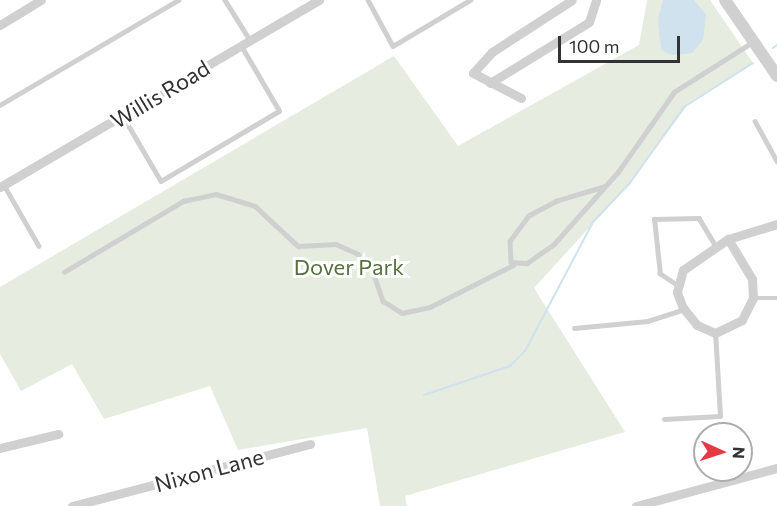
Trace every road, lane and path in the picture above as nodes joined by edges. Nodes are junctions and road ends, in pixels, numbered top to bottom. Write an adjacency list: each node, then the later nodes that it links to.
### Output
1 (41, 0): 10 (street)
2 (178, 0): 17 (lane)
3 (225, 0): 11 (lane)
4 (319, 0): 11 (street, Willis Road)
5 (368, 0): 6 (lane)
6 (470, 0)
7 (572, 0): 15 (street)
8 (596, 0): 15 (street)
9 (725, 0): 12 (street)
10 (0, 25)
11 (250, 40): 13 (street, Willis Road)
12 (753, 41): 14 (street); 22 (lane)
13 (241, 46): 18 (street, Willis Road); 18 (lane)
14 (777, 76)
15 (490, 83): 16 (street)
16 (522, 98)
17 (0, 105)
18 (123, 116): 21 (street, Willis Road)
19 (755, 121): 20 (lane)
20 (777, 161)
21 (2, 186): 25 (lane)
22 (604, 187): 27 (lane); 27 (lane)
23 (777, 224): 24 (street)
24 (728, 239): 26 (street); 30 (street)
25 (39, 246)
26 (716, 246): 29 (street); 29 (lane)
27 (513, 265): 28 (lane)
28 (64, 272)
29 (678, 286): 32 (street)
30 (753, 298): 31 (lane); 34 (street)
31 (777, 298)
32 (684, 309): 33 (lane); 34 (street)
33 (573, 328)
34 (715, 333): 35 (lane)
35 (664, 419)
36 (58, 434): 38 (street)
37 (310, 444): 40 (street, Nixon Lane)
38 (0, 448)
39 (777, 468): 41 (street)
40 (72, 506)
41 (636, 506)

